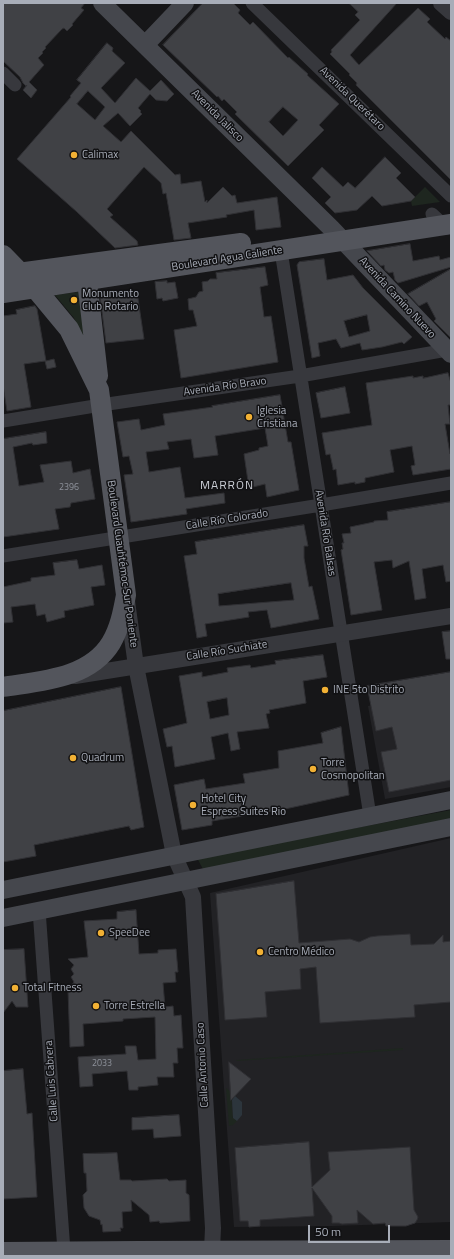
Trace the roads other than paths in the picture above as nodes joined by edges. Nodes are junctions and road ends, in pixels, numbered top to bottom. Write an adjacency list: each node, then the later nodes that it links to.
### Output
1 (102, 3): 6 (main road, Avenida Jalisco)
2 (185, 3): 6 (main road)
3 (252, 3): 9 (street, Avenida Querétaro)
4 (441, 3): 5 (street)
5 (451, 12)
6 (145, 44): 11 (main road, Avenida Jalisco)
7 (3, 73): 8 (street)
8 (15, 85)
9 (451, 196)
10 (446, 221): 11 (main road, Boulevard Agua Caliente)
11 (338, 235): 12 (main road, Boulevard Agua Caliente); 14 (main road, Boulevard Agua Caliente); 18 (main road, Avenida Camino Nuevo)
12 (280, 250): 15 (main road, Boulevard Agua Caliente); 19 (street, Avenida Río Balsas)
13 (3, 255): 14 (main road, Boulevard Cuauhtémoc Sur Poniente)
14 (12, 273): 16 (main road, Boulevard Cuauhtémoc Sur Poniente)
15 (87, 280): 16 (main road, Boulevard Agua Caliente); 20 (main road)
16 (35, 288): 17 (main road, Boulevard Agua Caliente); 20 (main road, Boulevard Cuauhtémoc Sur Poniente)
17 (3, 293)
18 (449, 352): 19 (street, Avenida Río Bravo)
19 (300, 376): 20 (street, Avenida Río Bravo); 23 (street, Avenida Río Balsas)
20 (100, 397): 21 (street, Avenida Río Bravo); 24 (main road, Boulevard Cuauhtémoc Sur Poniente)
21 (3, 421)
22 (451, 483): 23 (street, Calle Río Colorado)
23 (321, 505): 24 (street, Calle Río Colorado); 28 (street, Avenida Río Balsas)
24 (118, 537): 25 (street, Calle Río Colorado); 26 (main road, Boulevard Cuauhtémoc Sur Poniente)
25 (3, 556)
26 (126, 595): 29 (street, Boulevard Cuauhtémoc Sur Poniente); 30 (main road)
27 (451, 616): 28 (street, Calle Río Suchiate)
28 (341, 632): 29 (street, Calle Río Suchiate); 33 (street, Avenida Río Balsas)
29 (136, 666): 30 (street, Calle Río Suchiate); 35 (street, Boulevard Cuauhtémoc Sur Poniente)
30 (59, 678): 31 (main road, Calle Río Suchiate)
31 (3, 686)
32 (451, 800): 33 (main road)
33 (370, 816): 35 (main road)
34 (451, 827): 36 (main road)
35 (174, 855): 36 (street, Calle Antonio Caso); 37 (main road)
36 (185, 881): 38 (main road); 40 (street, Calle Antonio Caso)
37 (3, 890)
38 (39, 910): 39 (main road); 42 (street, Calle Luis Cabrera)
39 (3, 918)
40 (212, 1250): 41 (main road); 42 (main road)
41 (451, 1250)
42 (64, 1251): 43 (main road)
43 (3, 1252)

